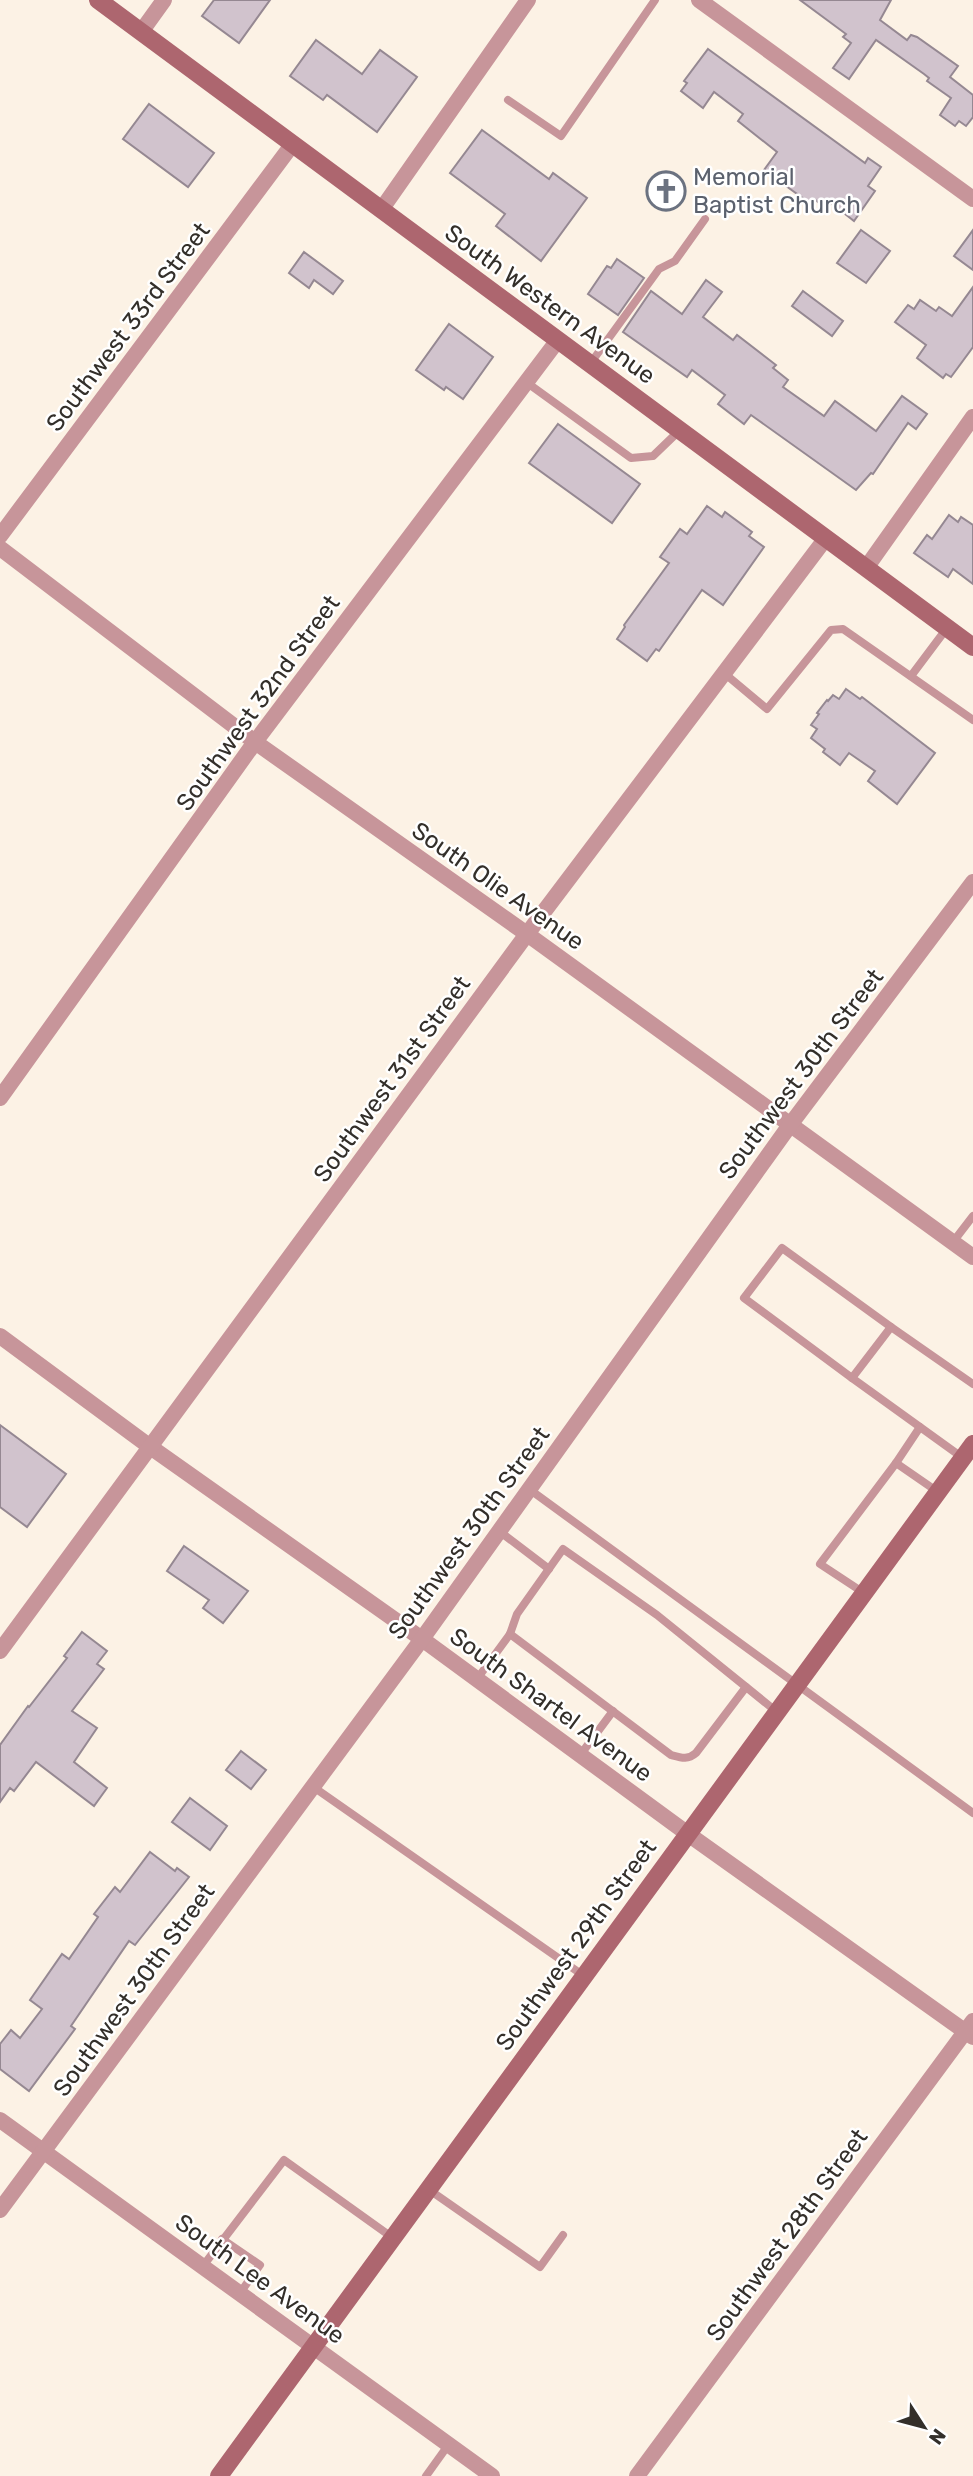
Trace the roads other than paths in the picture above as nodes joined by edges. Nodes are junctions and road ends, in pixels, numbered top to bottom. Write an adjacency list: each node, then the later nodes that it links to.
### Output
1 (98, 0): 6 (main road, South Western Avenue)
2 (164, 0): 6 (street)
3 (528, 0): 10 (street)
4 (655, 0): 7 (lane)
5 (699, 0): 9 (street)
6 (141, 32): 8 (main road, South Western Avenue)
7 (509, 100)
8 (292, 145): 10 (main road, South Western Avenue); 18 (street, Southwest 33rd Street)
9 (973, 199)
10 (381, 209): 12 (main road, South Western Avenue)
11 (705, 219): 13 (lane)
12 (558, 340): 13 (main road, South Western Avenue); 14 (street, Southwest 32nd Street)
13 (590, 364): 16 (main road, South Western Avenue)
14 (526, 382): 16 (lane); 27 (street, Southwest 32nd Street)
15 (973, 417): 17 (street)
16 (680, 430): 19 (main road, South Western Avenue)
17 (968, 435): 21 (street)
18 (0, 536)
19 (826, 538): 21 (main road, South Western Avenue); 24 (street, Southwest 31st Street)
20 (0, 548): 27 (street, South Olie Avenue)
21 (866, 568): 22 (main road, South Western Avenue)
22 (947, 628): 23 (main road, South Western Avenue); 25 (lane)
23 (973, 646)
24 (724, 673): 25 (lane); 29 (street, Southwest 31st Street)
25 (911, 676): 26 (lane)
26 (973, 720)
27 (255, 742): 29 (street, South Olie Avenue); 30 (street, Southwest 32nd Street)
28 (973, 882): 31 (street, Southwest 30th Street)
29 (527, 934): 31 (street, South Olie Avenue); 40 (street, Southwest 31st Street)
30 (0, 1098)
31 (790, 1125): 33 (street, South Olie Avenue); 43 (street, Southwest 30th Street)
32 (973, 1216): 33 (lane)
33 (953, 1242): 34 (street, South Olie Avenue)
34 (973, 1257)
35 (891, 1327): 37 (lane); 37 (lane); 38 (lane)
36 (0, 1336): 40 (street, South Shartel Avenue)
37 (852, 1378): 39 (lane)
38 (973, 1384)
39 (920, 1427): 41 (lane); 42 (lane)
40 (149, 1446): 49 (street, South Shartel Avenue); 50 (street, Southwest 31st Street)
41 (968, 1451): 44 (main road, Southwest 29th Street)
42 (896, 1463): 44 (lane); 47 (lane)
43 (529, 1489): 45 (street, Southwest 30th Street); 52 (lane)
44 (938, 1492): 47 (main road, Southwest 29th Street)
45 (499, 1531): 46 (lane); 49 (street, Southwest 30th Street)
46 (550, 1569): 48 (lane); 53 (lane)
47 (864, 1593): 52 (main road, Southwest 29th Street)
48 (510, 1634): 51 (lane); 54 (lane)
49 (422, 1639): 51 (street, South Shartel Avenue); 57 (street, Southwest 30th Street)
50 (0, 1651)
51 (477, 1679): 56 (street, South Shartel Avenue)
52 (797, 1685): 55 (main road, Southwest 29th Street); 58 (lane)
53 (746, 1687): 54 (lane); 55 (lane)
54 (612, 1711): 56 (lane)
55 (777, 1712): 59 (main road, Southwest 29th Street)
56 (581, 1754): 59 (street, South Shartel Avenue)
57 (312, 1786): 60 (lane); 63 (street, Southwest 30th Street)
58 (973, 1813)
59 (688, 1833): 60 (main road, Southwest 29th Street); 61 (street, South Shartel Avenue)
60 (583, 1976): 64 (main road, Southwest 29th Street)
61 (970, 2030): 76 (street, Southwest 28th Street)
62 (0, 2120): 63 (street, South Lee Avenue)
63 (43, 2151): 65 (street, Southwest 30th Street); 69 (street, South Lee Avenue)
64 (428, 2189): 66 (lane); 67 (main road, Southwest 29th Street)
65 (0, 2210)
66 (563, 2235)
67 (393, 2238): 68 (lane); 71 (main road, Southwest 29th Street)
68 (222, 2239): 69 (lane); 70 (lane)
69 (203, 2266): 70 (street, South Lee Avenue)
70 (240, 2293): 71 (street, South Lee Avenue)
71 (314, 2347): 72 (street, South Lee Avenue); 73 (main road, Southwest 29th Street)
72 (449, 2444): 74 (lane); 75 (street, South Lee Avenue)
73 (219, 2476)
74 (426, 2476)
75 (492, 2476)
76 (637, 2476)

